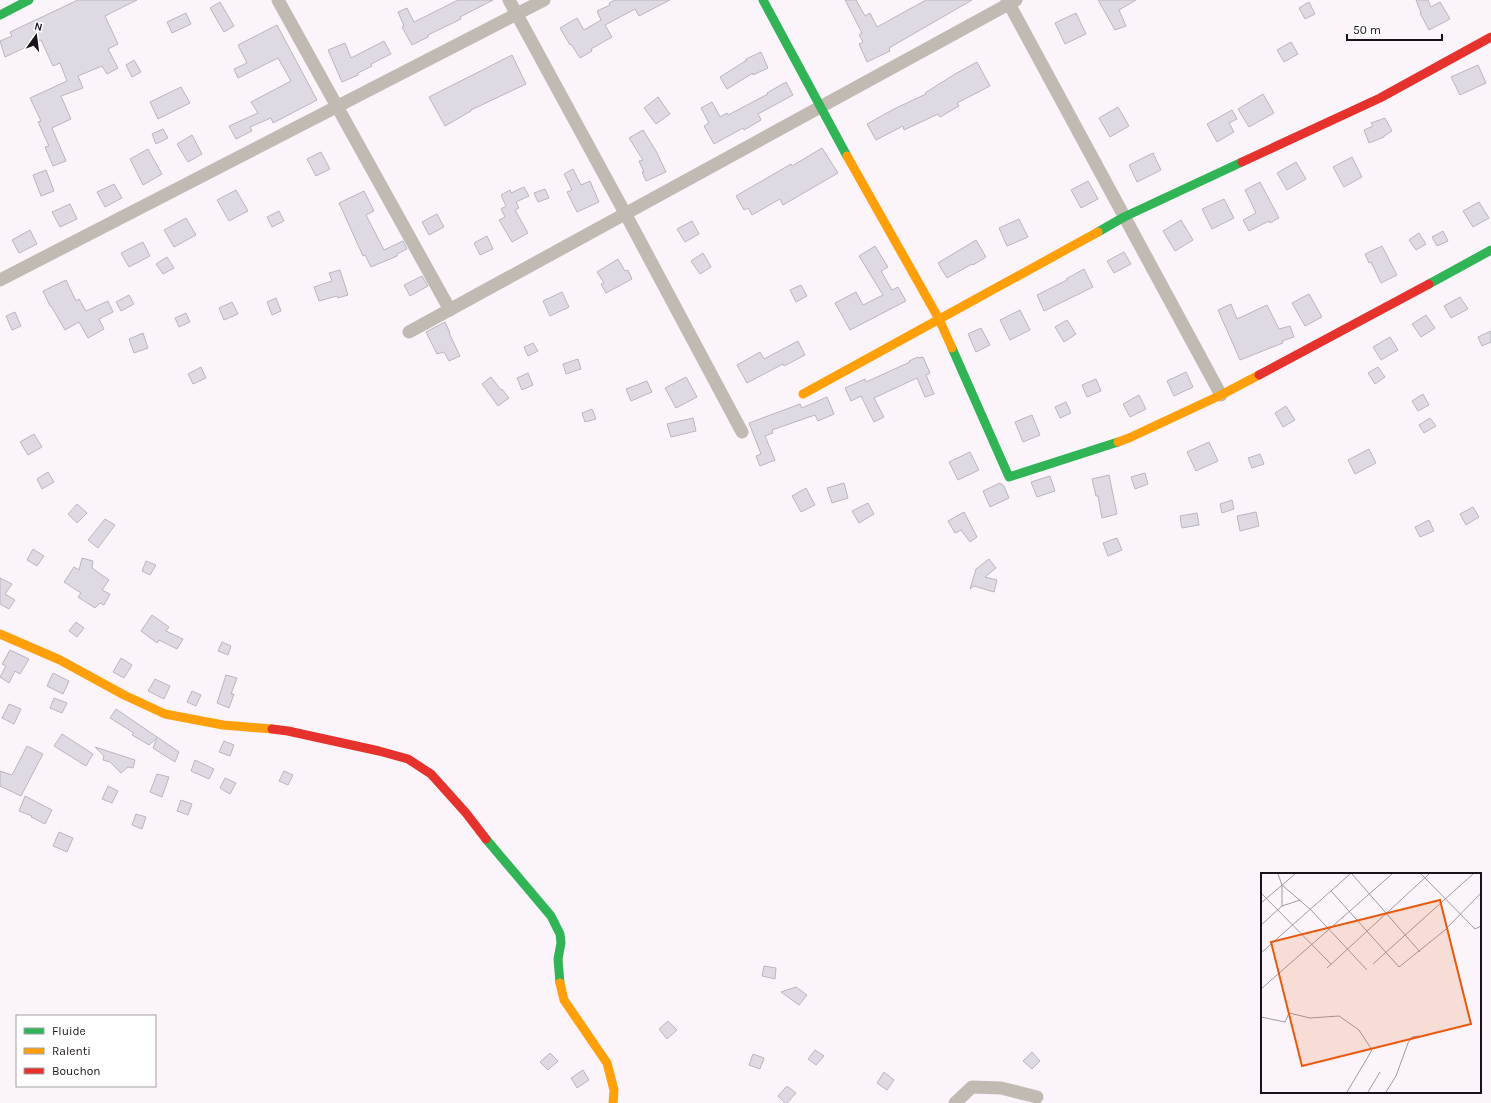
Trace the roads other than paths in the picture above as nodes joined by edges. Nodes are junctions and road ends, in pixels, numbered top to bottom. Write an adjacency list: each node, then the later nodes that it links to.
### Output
1 (29, 0): 8 (street)
2 (278, 0): 10 (street)
3 (509, 0): 7 (street)
4 (544, 0): 7 (street)
5 (763, 0): 11 (street)
6 (1011, 1): 11 (street); 13 (street)
7 (517, 14): 10 (street); 12 (street)
8 (0, 15)
9 (1491, 37): 13 (street)
10 (337, 107): 15 (street); 16 (street)
11 (820, 107): 12 (street); 17 (street)
12 (625, 213): 16 (street); 21 (street)
13 (1124, 217): 17 (street); 20 (street)
14 (1491, 250): 20 (street)
15 (0, 280)
16 (450, 310): 18 (street)
17 (939, 319): 19 (street); 20 (street)
18 (409, 332)
19 (803, 394)
20 (1221, 395)
21 (742, 432)
22 (0, 634): 24 (street)
23 (1037, 1097): 25 (street)
24 (613, 1103)
25 (955, 1103)

